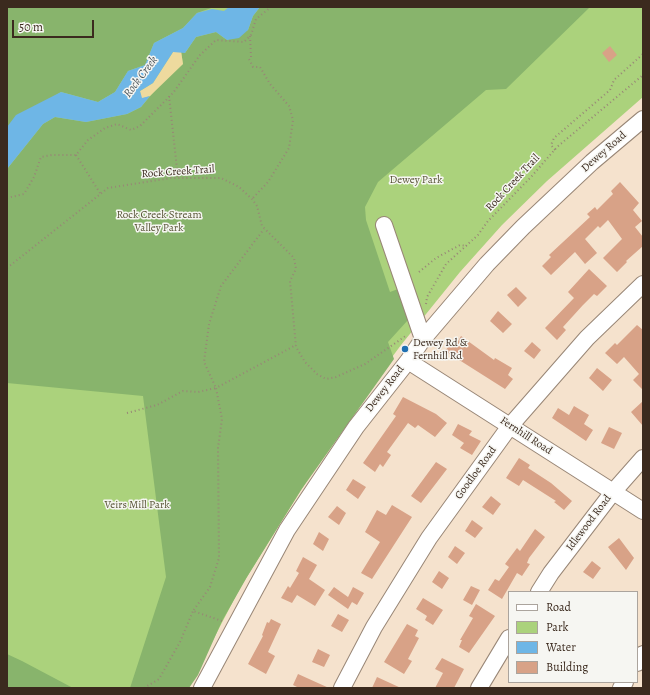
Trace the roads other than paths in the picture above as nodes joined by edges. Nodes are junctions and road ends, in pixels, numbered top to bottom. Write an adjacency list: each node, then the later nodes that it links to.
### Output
1 (643, 119): 4 (street, Dewey Road)
2 (384, 225): 4 (street)
3 (643, 284): 6 (street, Goodloe Road)
4 (416, 336): 5 (street, Dewey Road)
5 (408, 361): 6 (street, Fernhill Road); 12 (street, Dewey Road)
6 (510, 426): 8 (street, Fernhill Road); 13 (street, Goodloe Road)
7 (643, 458): 8 (street, Idlewood Road)
8 (613, 492): 9 (street, Fernhill Road); 10 (street, Idlewood Road)
9 (643, 511)
10 (540, 591)
11 (508, 640): 14 (street)
12 (202, 688)
13 (342, 688)
14 (478, 688)

